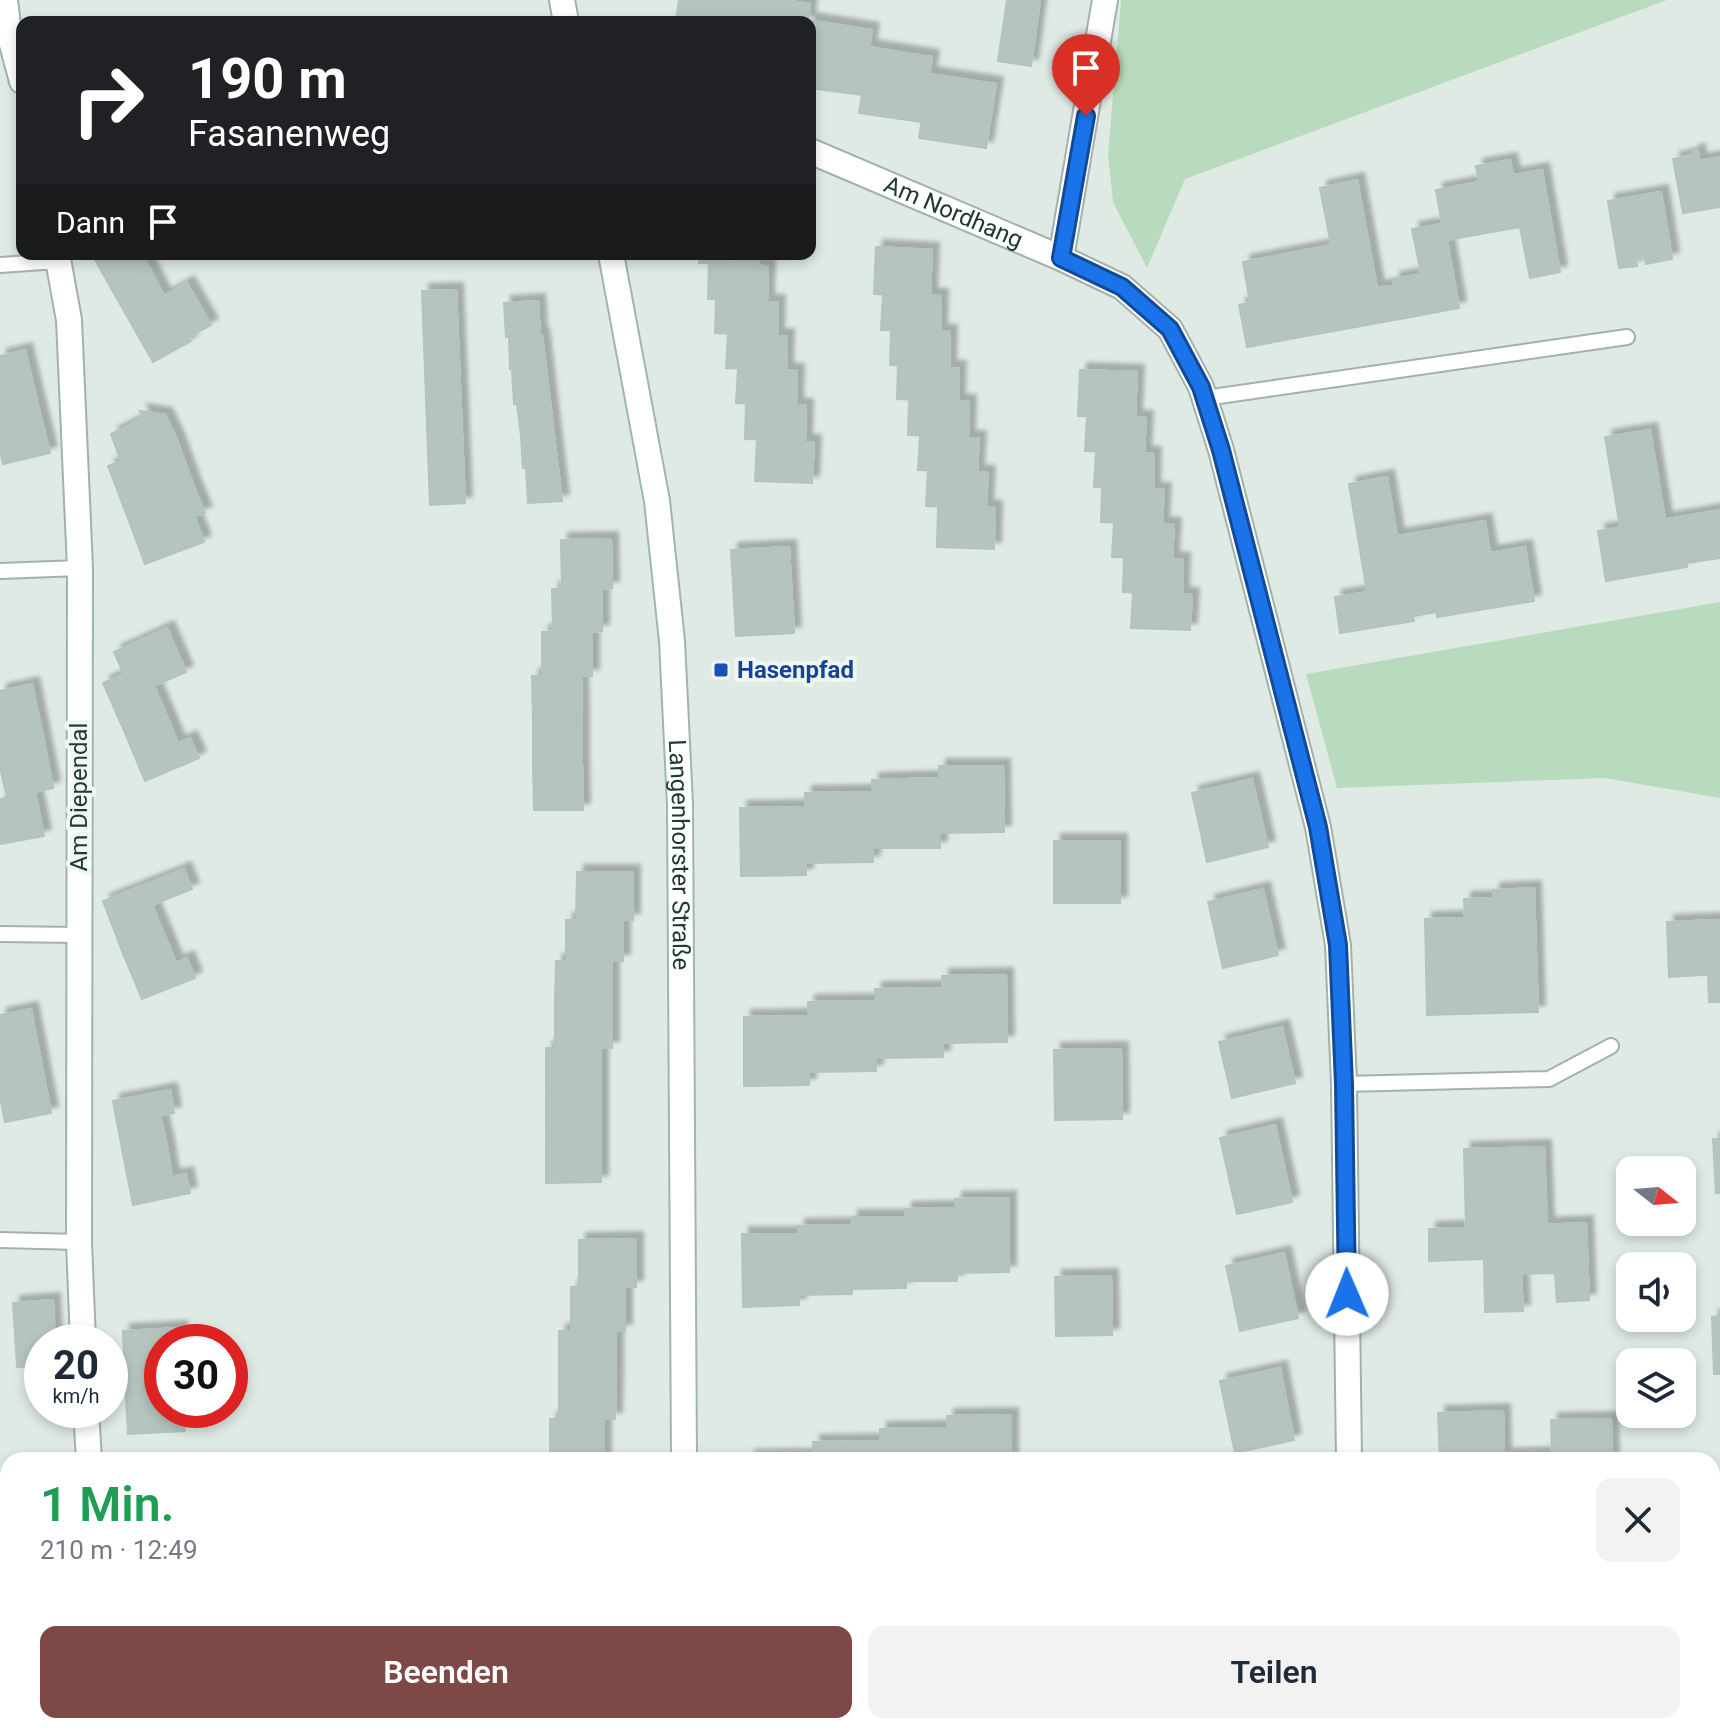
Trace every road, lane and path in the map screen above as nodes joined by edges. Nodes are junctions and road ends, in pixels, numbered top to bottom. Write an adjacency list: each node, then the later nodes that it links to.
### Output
1 (5, 0): 3 (street)
2 (1105, 0): 5 (street)
3 (16, 59)
4 (816, 154): 5 (street, Am Nordhang)
5 (1061, 258): 11 (street, Am Nordhang)
6 (36, 260): 9 (lane)
7 (59, 260): 12 (street, Am Diependal)
8 (612, 260): 23 (street, Langenhorster Straße)
9 (0, 265)
10 (1627, 337): 11 (lane)
11 (1205, 398): 17 (street, Am Nordhang)
12 (80, 568): 13 (lane); 15 (street, Am Diependal)
13 (0, 571)
14 (0, 934): 15 (lane)
15 (79, 935): 19 (street, Am Diependal)
16 (1611, 1046): 17 (lane)
17 (1344, 1084): 24 (street, Am Nordhang)
18 (0, 1240): 19 (lane)
19 (79, 1242): 20 (street, Am Diependal)
20 (82, 1324)
21 (87, 1428): 22 (street)
22 (89, 1452)
23 (684, 1452)
24 (1349, 1452)

